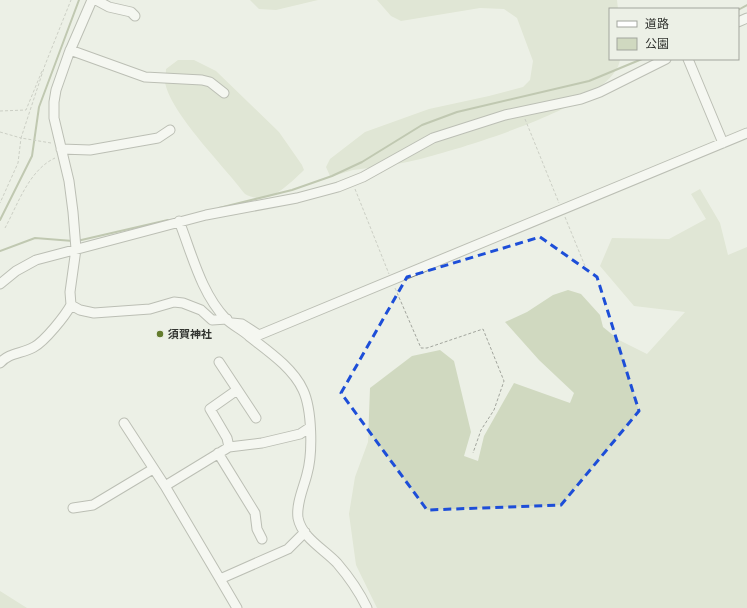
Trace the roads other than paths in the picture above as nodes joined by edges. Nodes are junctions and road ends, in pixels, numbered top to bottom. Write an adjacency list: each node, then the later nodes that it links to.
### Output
1 (92, 0): 4 (street)
2 (96, 0): 3 (street)
3 (135, 16)
4 (70, 50): 7 (street); 11 (street)
5 (664, 60): 12 (street)
6 (688, 60): 10 (street)
7 (224, 93)
8 (170, 130): 11 (street)
9 (747, 133): 10 (street)
10 (723, 143): 16 (street)
11 (62, 152): 13 (street)
12 (179, 222): 13 (street); 16 (street)
13 (76, 249): 14 (street); 15 (street)
14 (0, 284)
15 (71, 305): 16 (street); 18 (street)
16 (229, 321): 22 (street)
17 (219, 362): 19 (street)
18 (0, 363)
19 (237, 390): 20 (street); 23 (street)
20 (256, 418)
21 (124, 423): 25 (street)
22 (309, 428): 23 (street); 28 (street)
23 (229, 447): 24 (street)
24 (218, 453): 26 (street); 29 (street)
25 (153, 469): 26 (street); 27 (street)
26 (165, 486): 30 (street)
27 (73, 508)
28 (305, 532): 30 (street); 32 (street)
29 (262, 539)
30 (220, 578): 31 (street)
31 (237, 608)
32 (367, 608)

